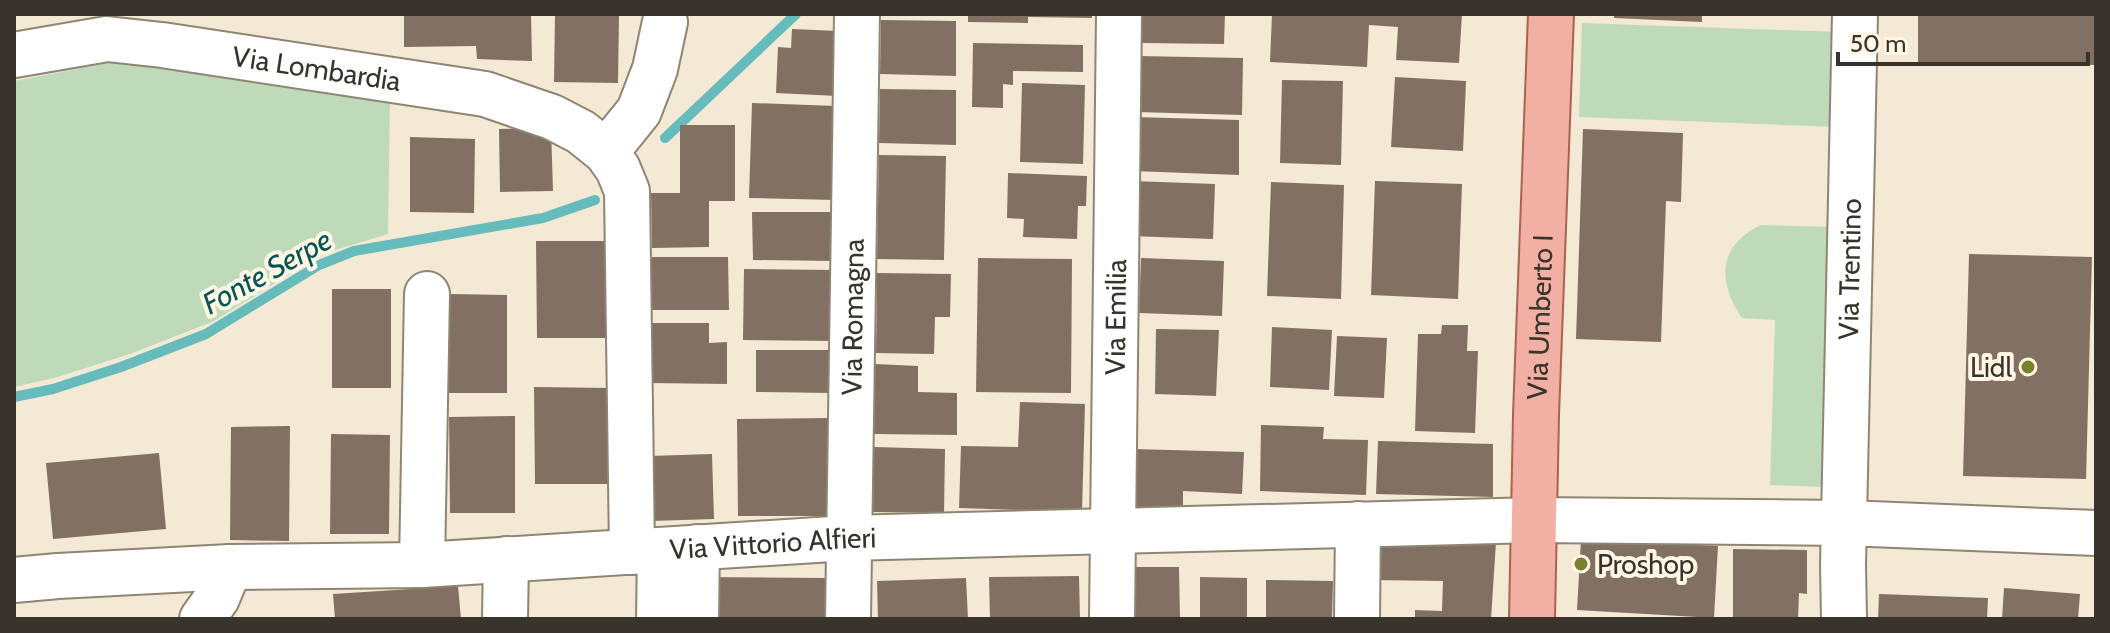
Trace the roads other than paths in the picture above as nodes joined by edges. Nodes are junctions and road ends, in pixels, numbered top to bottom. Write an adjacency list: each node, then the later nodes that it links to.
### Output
1 (857, 14): 14 (street, Via Romagna)
2 (1119, 14): 12 (street, Via Emilia)
3 (1551, 14): 9 (main road, Via Umberto I)
4 (1855, 14): 10 (street, Via Trentino)
5 (665, 22): 7 (street)
6 (14, 55): 7 (street, Via Lombardia)
7 (606, 152): 15 (street, Via Lombardia)
8 (427, 294): 17 (street)
9 (1534, 520): 10 (street, Via Vittorio Alfieri); 11 (street, Via Vittorio Alfieri); 27 (main road, Via Umberto I)
10 (1845, 523): 13 (street, Via Vittorio Alfieri); 28 (street, Via Trentino)
11 (1358, 524): 12 (street, Via Vittorio Alfieri); 26 (street)
12 (1112, 531): 14 (street, Via Vittorio Alfieri); 25 (street, Via Emilia)
13 (2096, 533)
14 (848, 538): 15 (street, Via Vittorio Alfieri); 24 (street, Via Romagna)
15 (663, 550): 16 (street, Via Vittorio Alfieri); 22 (street); 23 (street)
16 (506, 559): 17 (street, Via Vittorio Alfieri); 21 (street)
17 (422, 565): 18 (street, Via Vittorio Alfieri)
18 (230, 567): 19 (street, Via Vittorio Alfieri); 20 (street)
19 (14, 580)
20 (202, 619)
21 (505, 619)
22 (659, 619)
23 (696, 619)
24 (848, 619)
25 (1112, 619)
26 (1357, 619)
27 (1532, 619)
28 (1844, 619)

